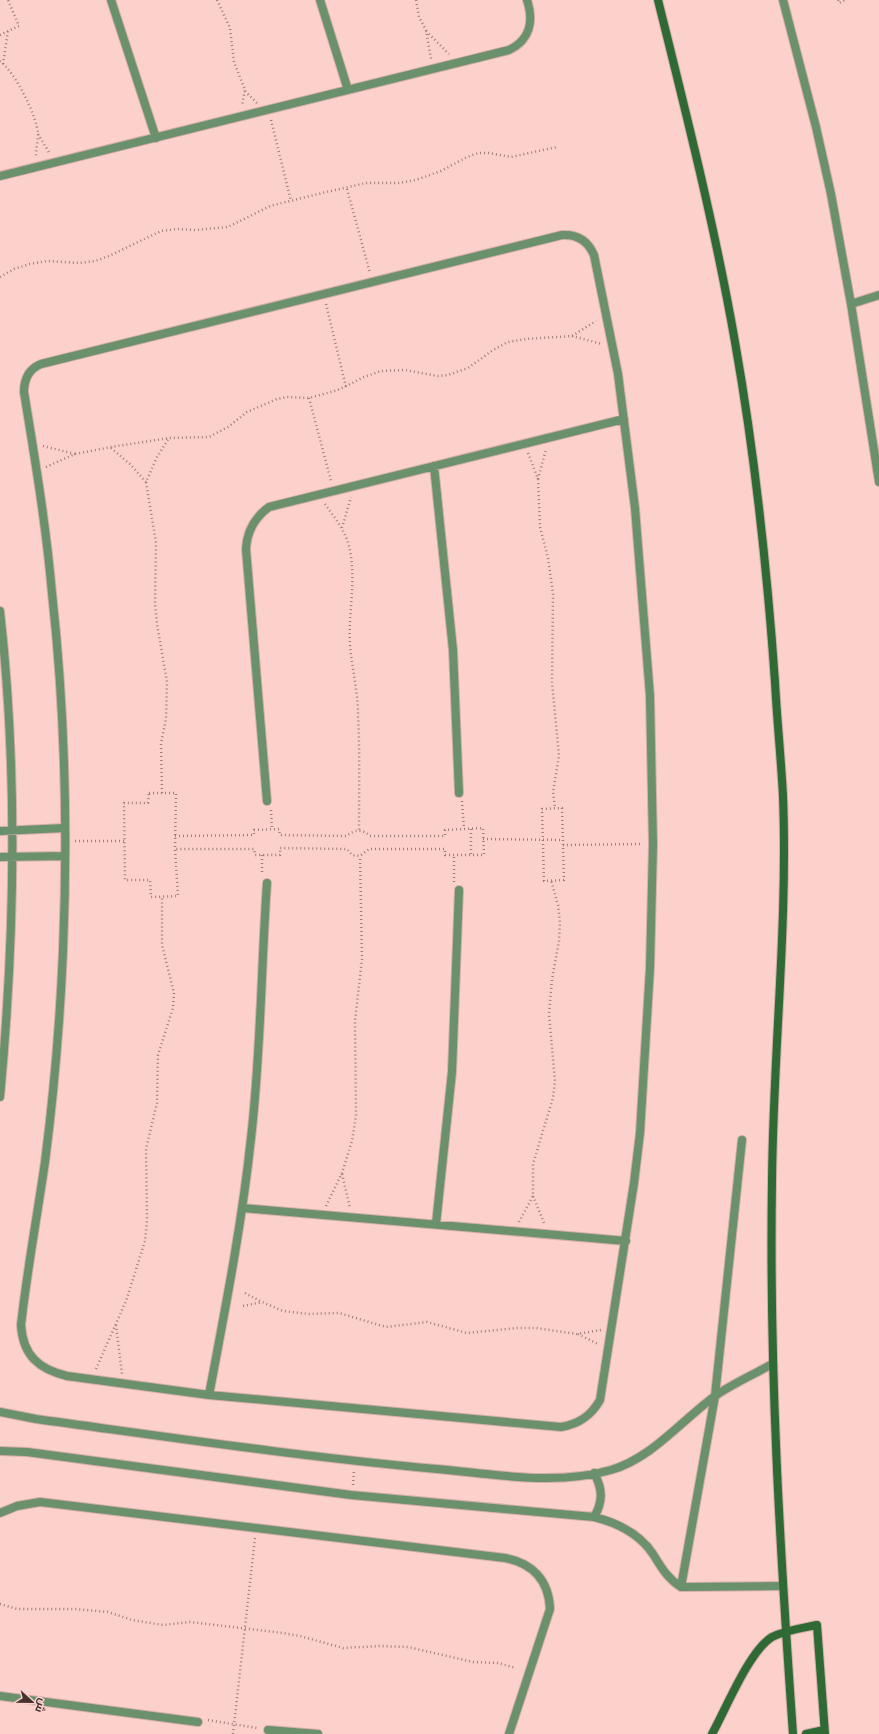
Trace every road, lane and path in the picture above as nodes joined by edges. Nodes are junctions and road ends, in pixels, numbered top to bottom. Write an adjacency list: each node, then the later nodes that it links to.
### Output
1 (8, 0): 12 (path)
2 (111, 0): 22 (street)
3 (217, 0): 20 (path)
4 (320, 0): 18 (street)
5 (416, 0): 11 (path)
6 (527, 0): 15 (street)
7 (658, 0): 103 (main road)
8 (783, 0): 33 (street)
9 (838, 0): 10 (path)
10 (845, 0)
11 (426, 30): 15 (path); 17 (path)
12 (8, 31): 13 (path); 16 (path)
13 (0, 34)
14 (0, 61): 16 (path)
15 (458, 63): 17 (street)
16 (3, 64): 21 (path)
17 (433, 69): 18 (street)
18 (348, 90): 19 (street)
19 (269, 110): 20 (street); 28 (path)
20 (241, 116): 22 (street)
21 (38, 134): 24 (path); 25 (path)
22 (156, 138): 24 (street)
23 (557, 147): 27 (path)
24 (55, 163): 25 (street)
25 (34, 168): 26 (street)
26 (0, 176)
27 (347, 189): 28 (path); 30 (path)
28 (291, 201): 29 (path)
29 (0, 277)
30 (372, 282): 31 (street); 34 (street)
31 (324, 294): 37 (path); 42 (street)
32 (879, 295): 33 (street)
33 (851, 304): 50 (street)
34 (607, 315): 35 (path); 36 (street)
35 (572, 336): 36 (path); 37 (path)
36 (613, 347): 39 (street)
37 (346, 387): 38 (path)
38 (309, 398): 40 (path); 52 (path)
39 (624, 419): 41 (street); 72 (street)
40 (169, 438): 44 (path); 49 (path)
41 (548, 438): 43 (street); 48 (path)
42 (32, 443): 45 (path); 47 (street)
43 (524, 444): 46 (street); 48 (path)
44 (111, 447): 45 (path); 49 (path)
45 (75, 454): 47 (path)
46 (434, 466): 51 (street); 56 (street)
47 (37, 471): 60 (street)
48 (538, 480): 59 (path)
49 (146, 482): 57 (path)
50 (879, 482)
51 (354, 486): 52 (street); 54 (path)
52 (334, 491): 53 (street)
53 (320, 495): 54 (path); 58 (street)
54 (342, 529): 64 (path)
55 (0, 611): 63 (street)
56 (458, 791): 61 (path)
57 (162, 793): 66 (path); 68 (path)
58 (267, 801)
59 (555, 808): 69 (path); 70 (path)
60 (65, 828): 63 (street); 71 (street)
61 (464, 829): 62 (path); 64 (path)
62 (471, 829): 67 (path); 76 (path)
63 (12, 830): 65 (street); 80 (street)
64 (359, 830): 66 (path)
65 (0, 831)
66 (175, 836): 74 (path)
67 (483, 839): 69 (path); 76 (path)
68 (124, 840): 71 (path); 84 (path)
69 (543, 840): 70 (path); 81 (path)
70 (563, 840): 73 (path)
71 (65, 841): 77 (street)
72 (653, 844): 73 (path); 95 (street)
73 (563, 845): 81 (path)
74 (175, 849): 78 (path); 84 (path)
75 (454, 855): 76 (path); 78 (path); 83 (path)
76 (471, 855)
77 (65, 856): 80 (street); 104 (street)
78 (360, 856): 87 (path)
79 (0, 857): 80 (street)
80 (12, 857): 85 (street)
81 (552, 880): 88 (path)
82 (267, 883): 89 (street)
83 (459, 893): 92 (street)
84 (162, 897): 99 (path)
85 (0, 1097)
86 (742, 1140): 107 (street)
87 (342, 1173): 90 (path); 91 (path)
88 (533, 1196): 93 (path); 94 (path)
89 (242, 1208): 90 (street); 106 (street)
90 (322, 1215): 91 (street)
91 (352, 1217): 92 (street)
92 (436, 1224): 93 (street)
93 (514, 1231): 94 (street)
94 (549, 1234): 95 (street)
95 (626, 1241): 100 (street)
96 (245, 1293): 97 (path)
97 (262, 1302): 98 (path); 101 (path)
98 (243, 1306)
99 (116, 1325): 104 (path); 105 (path)
100 (613, 1328): 101 (path); 102 (street)
101 (577, 1334): 102 (path)
102 (610, 1350): 106 (street)
103 (772, 1364): 107 (street); 116 (main road)
104 (92, 1379): 105 (street)
105 (123, 1383): 106 (street)
106 (209, 1395)
107 (716, 1396): 111 (street); 117 (street)
108 (0, 1412): 110 (street)
109 (0, 1451): 112 (street)
110 (355, 1462): 111 (street); 112 (path)
111 (594, 1473): 114 (street)
112 (352, 1495): 114 (street)
113 (0, 1514): 115 (street)
114 (594, 1517): 117 (street)
115 (256, 1528): 119 (path); 130 (street)
116 (783, 1586): 117 (street); 120 (main road)
117 (680, 1587)
118 (0, 1604): 119 (path)
119 (245, 1628): 121 (path); 124 (path)
120 (786, 1632): 127 (main road); 131 (main road); 132 (main road)
121 (516, 1668)
122 (0, 1696): 123 (street)
123 (196, 1722): 124 (path)
124 (234, 1725): 125 (path); 128 (path)
125 (257, 1728)
126 (268, 1730): 129 (street)
127 (825, 1732): 133 (main road)
128 (233, 1734)
129 (318, 1734)
130 (509, 1734)
131 (712, 1734)
132 (793, 1734)
133 (806, 1734)

